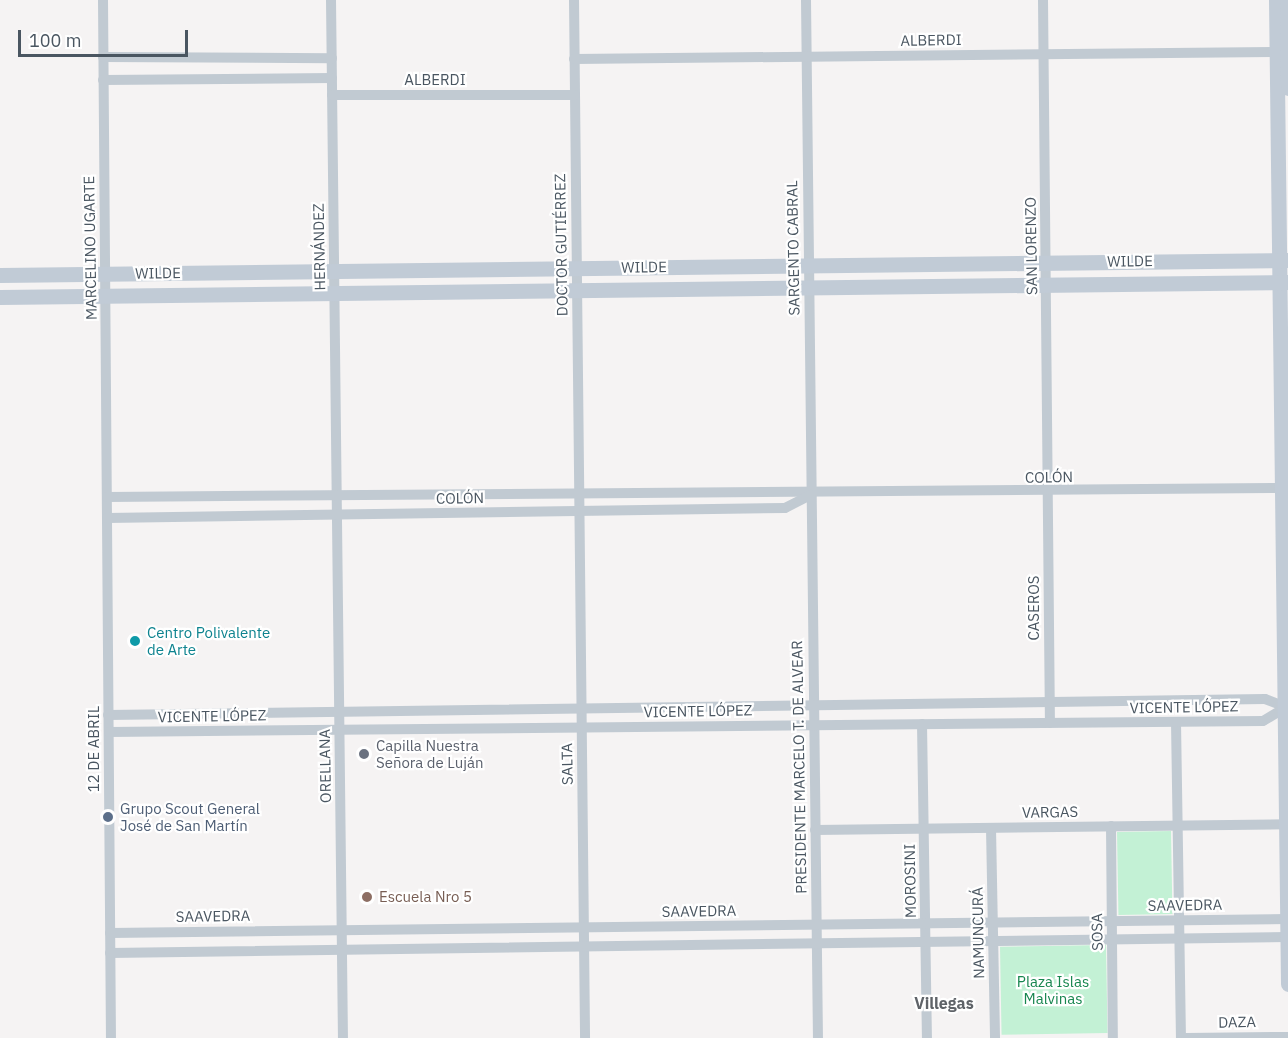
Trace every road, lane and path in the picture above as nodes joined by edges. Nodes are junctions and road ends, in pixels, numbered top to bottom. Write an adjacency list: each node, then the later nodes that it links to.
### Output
1 (103, 0): 10 (street, MARCELINO UGARTE)
2 (331, 0): 12 (street, HERNÁNDEZ)
3 (573, 0): 13 (street, DOCTOR GUTIÉRREZ)
4 (806, 0): 11 (street, SARGENTO CABRAL)
5 (1043, 0): 9 (street, SAN LORENZO)
6 (1276, 0): 8 (street)
7 (1287, 0): 8 (street)
8 (1282, 52): 9 (street, ALBERDI); 16 (street); 19 (street)
9 (1044, 54): 11 (street, ALBERDI); 20 (street, SAN LORENZO)
10 (103, 57): 12 (street); 15 (street, MARCELINO UGARTE)
11 (806, 57): 13 (street, ALBERDI); 21 (street, SARGENTO CABRAL)
12 (332, 58): 14 (street, HERNÁNDEZ)
13 (574, 59): 17 (street, DOCTOR GUTIÉRREZ)
14 (332, 78): 15 (street); 18 (street, HERNÁNDEZ)
15 (103, 80): 24 (street, MARCELINO UGARTE)
16 (1288, 88)
17 (574, 94): 18 (street, ALBERDI); 22 (street, DOCTOR GUTIÉRREZ)
18 (332, 95): 23 (street, HERNÁNDEZ)
19 (1283, 260): 20 (street, WILDE); 26 (street)
20 (1046, 262): 21 (street, WILDE); 27 (street, SAN LORENZO)
21 (809, 265): 22 (street, WILDE); 28 (street, SARGENTO CABRAL)
22 (577, 268): 23 (street, WILDE); 29 (street, DOCTOR GUTIÉRREZ)
23 (334, 271): 24 (street, WILDE); 30 (street, HERNÁNDEZ)
24 (105, 274): 25 (street, WILDE); 31 (street, MARCELINO UGARTE)
25 (0, 275)
26 (1284, 282): 27 (street, WILDE); 33 (street)
27 (1047, 285): 28 (street, WILDE); 35 (street, SAN LORENZO)
28 (809, 288): 29 (street, WILDE); 37 (street, SARGENTO CABRAL)
29 (577, 291): 30 (street, WILDE); 34 (street, DOCTOR GUTIÉRREZ)
30 (334, 293): 31 (street, WILDE); 36 (street, HERNÁNDEZ)
31 (105, 296): 32 (street, WILDE); 38 (street, MARCELINO UGARTE)
32 (0, 297)
33 (1285, 488): 35 (street, COLÓN); 45 (street)
34 (579, 490): 36 (street, COLÓN); 37 (street, COLÓN); 39 (street, SALTA)
35 (1048, 492): 37 (street, COLÓN); 42 (street, CASEROS)
36 (337, 494): 38 (street, COLÓN); 40 (street, ORELLANA)
37 (811, 495): 39 (street, COLÓN); 43 (street, PRESIDENTE MARCELO T. DE ALVEAR)
38 (107, 497): 41 (street, 12 DE ABRIL)
39 (579, 511): 40 (street, COLÓN); 44 (street, SALTA)
40 (337, 514): 41 (street, COLÓN); 46 (street, ORELLANA)
41 (107, 518): 47 (street, 12 DE ABRIL)
42 (1049, 702): 43 (street, VICENTE LÓPEZ); 45 (street, VICENTE LÓPEZ); 49 (street, CASEROS)
43 (814, 705): 44 (street, VICENTE LÓPEZ); 51 (street, PRESIDENTE MARCELO T. DE ALVEAR)
44 (581, 708): 46 (street, VICENTE LÓPEZ); 52 (street, SALTA)
45 (1286, 708): 48 (street, VICENTE LÓPEZ); 55 (street)
46 (339, 711): 47 (street, VICENTE LÓPEZ); 53 (street, ORELLANA)
47 (108, 715): 54 (street, 12 DE ABRIL)
48 (1176, 722): 49 (street, VICENTE LÓPEZ); 56 (street)
49 (1050, 723): 50 (street, VICENTE LÓPEZ)
50 (922, 724): 51 (street, VICENTE LÓPEZ); 59 (street, MOROSINI)
51 (814, 725): 52 (street, VICENTE LÓPEZ); 60 (street, PRESIDENTE MARCELO T. DE ALVEAR)
52 (582, 728): 53 (street, VICENTE LÓPEZ); 67 (street, SALTA)
53 (339, 730): 54 (street, VICENTE LÓPEZ); 68 (street, ORELLANA)
54 (109, 732): 69 (street, 12 DE ABRIL)
55 (1286, 824): 56 (street, VARGAS); 61 (street)
56 (1177, 825): 57 (street, VARGAS); 62 (street)
57 (1111, 826): 58 (street, VARGAS); 63 (street, SOSA)
58 (991, 828): 59 (street, VARGAS); 65 (street, NAMUNCURÁ)
59 (924, 829): 60 (street, VARGAS); 64 (street, MOROSINI)
60 (815, 830): 66 (street, PRESIDENTE MARCELO T. DE ALVEAR)
61 (1288, 919): 62 (street, SAAVEDRA); 70 (street)
62 (1179, 920): 63 (street, SAAVEDRA); 71 (street)
63 (1112, 921): 65 (street, SAAVEDRA); 72 (street, SOSA)
64 (925, 923): 65 (street, SAAVEDRA); 66 (street, SAAVEDRA); 74 (street, MOROSINI)
65 (993, 923): 73 (street, NAMUNCURÁ)
66 (816, 925): 67 (street, SAAVEDRA); 75 (street, PRESIDENTE MARCELO T. DE ALVEAR)
67 (584, 927): 68 (street, SAAVEDRA); 76 (street, SALTA)
68 (341, 930): 69 (street, SAAVEDRA); 77 (street, ORELLANA)
69 (110, 933): 78 (street, 12 DE ABRIL)
70 (1288, 937): 71 (street); 79 (street)
71 (1179, 938): 72 (street); 88 (street)
72 (1112, 939): 73 (street); 87 (street, SOSA)
73 (993, 941): 74 (street); 86 (street, NAMUNCURÁ)
74 (926, 942): 75 (street); 85 (street, MOROSINI)
75 (816, 943): 76 (street); 84 (street, PRESIDENTE MARCELO T. DE ALVEAR)
76 (584, 947): 77 (street); 83 (street, SALTA)
77 (342, 950): 78 (street); 82 (street, ORELLANA)
78 (110, 954): 81 (street, 12 DE ABRIL)
79 (1288, 984)
80 (1288, 1037): 89 (street, DAZA)
81 (111, 1038)
82 (343, 1038)
83 (585, 1038)
84 (818, 1038)
85 (927, 1038)
86 (995, 1038)
87 (1113, 1038)
88 (1181, 1038)
89 (1186, 1038)

